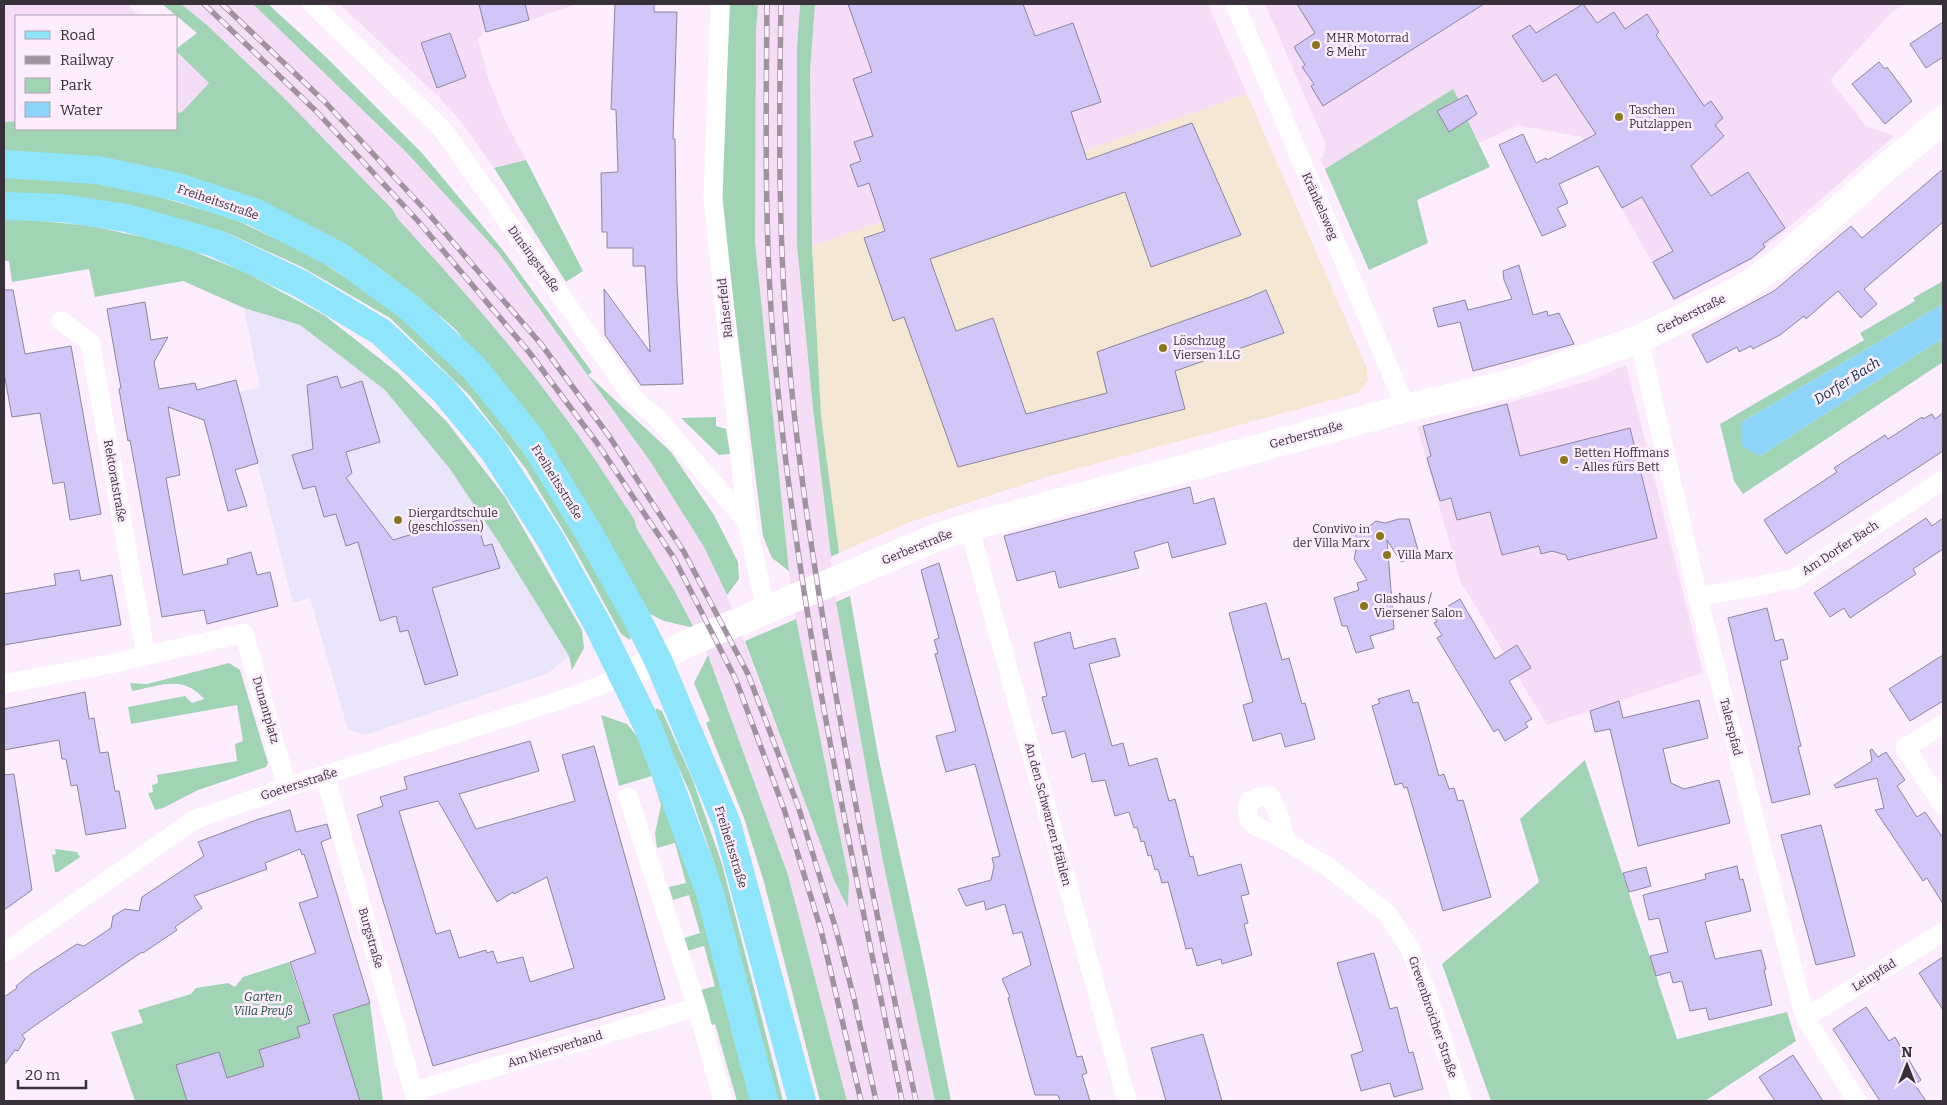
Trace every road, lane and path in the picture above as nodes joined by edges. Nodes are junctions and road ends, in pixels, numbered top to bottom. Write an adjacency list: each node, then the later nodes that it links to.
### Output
1 (312, 4): 11 (street, Dinsingstraße)
2 (720, 4): 11 (street, Rahserfeld)
3 (1235, 4): 9 (street, Kränkelsweg)
4 (1943, 120): 8 (street, Gerberstraße)
5 (4, 164): 16 (main road, Freiheitsstraße)
6 (4, 206): 17 (main road)
7 (61, 321): 15 (street, Rektoratstraße)
8 (1639, 339): 9 (street, Gerberstraße); 13 (street, Talerspfad)
9 (1406, 408): 12 (street, Gerberstraße)
10 (1943, 480): 13 (street, Am Dorfer Bach)
11 (748, 522): 14 (street, Rahserfeld)
12 (969, 527): 14 (street, Gerberstraße); 33 (street, An den Schwarzen Pfählen)
13 (1698, 597): 28 (street, Talerspfad)
14 (766, 610): 16 (street, Gerberstraße)
15 (146, 656): 18 (street); 21 (street, Dunantplatz)
16 (658, 660): 17 (street, Gerberstraße); 32 (main road, Freiheitsstraße)
17 (624, 676): 20 (street, Goetersstraße); 31 (main road)
18 (4, 684)
19 (1943, 724): 23 (street)
20 (325, 775): 21 (street, Goetersstraße); 29 (street, Burgstraße)
21 (287, 787): 26 (street, Goetersstraße)
22 (628, 797): 27 (street)
23 (1943, 805)
24 (1285, 841): 34 (street, Grevenbroicher Straße)
25 (1943, 932): 28 (street, Leinpfad)
26 (4, 953)
27 (697, 1007): 29 (street, Am Niersverband); 30 (street)
28 (1805, 1018): 35 (street, Talerspfad)
29 (415, 1096)
30 (723, 1101)
31 (764, 1101)
32 (802, 1101)
33 (1127, 1101)
34 (1462, 1101)
35 (1857, 1101)

